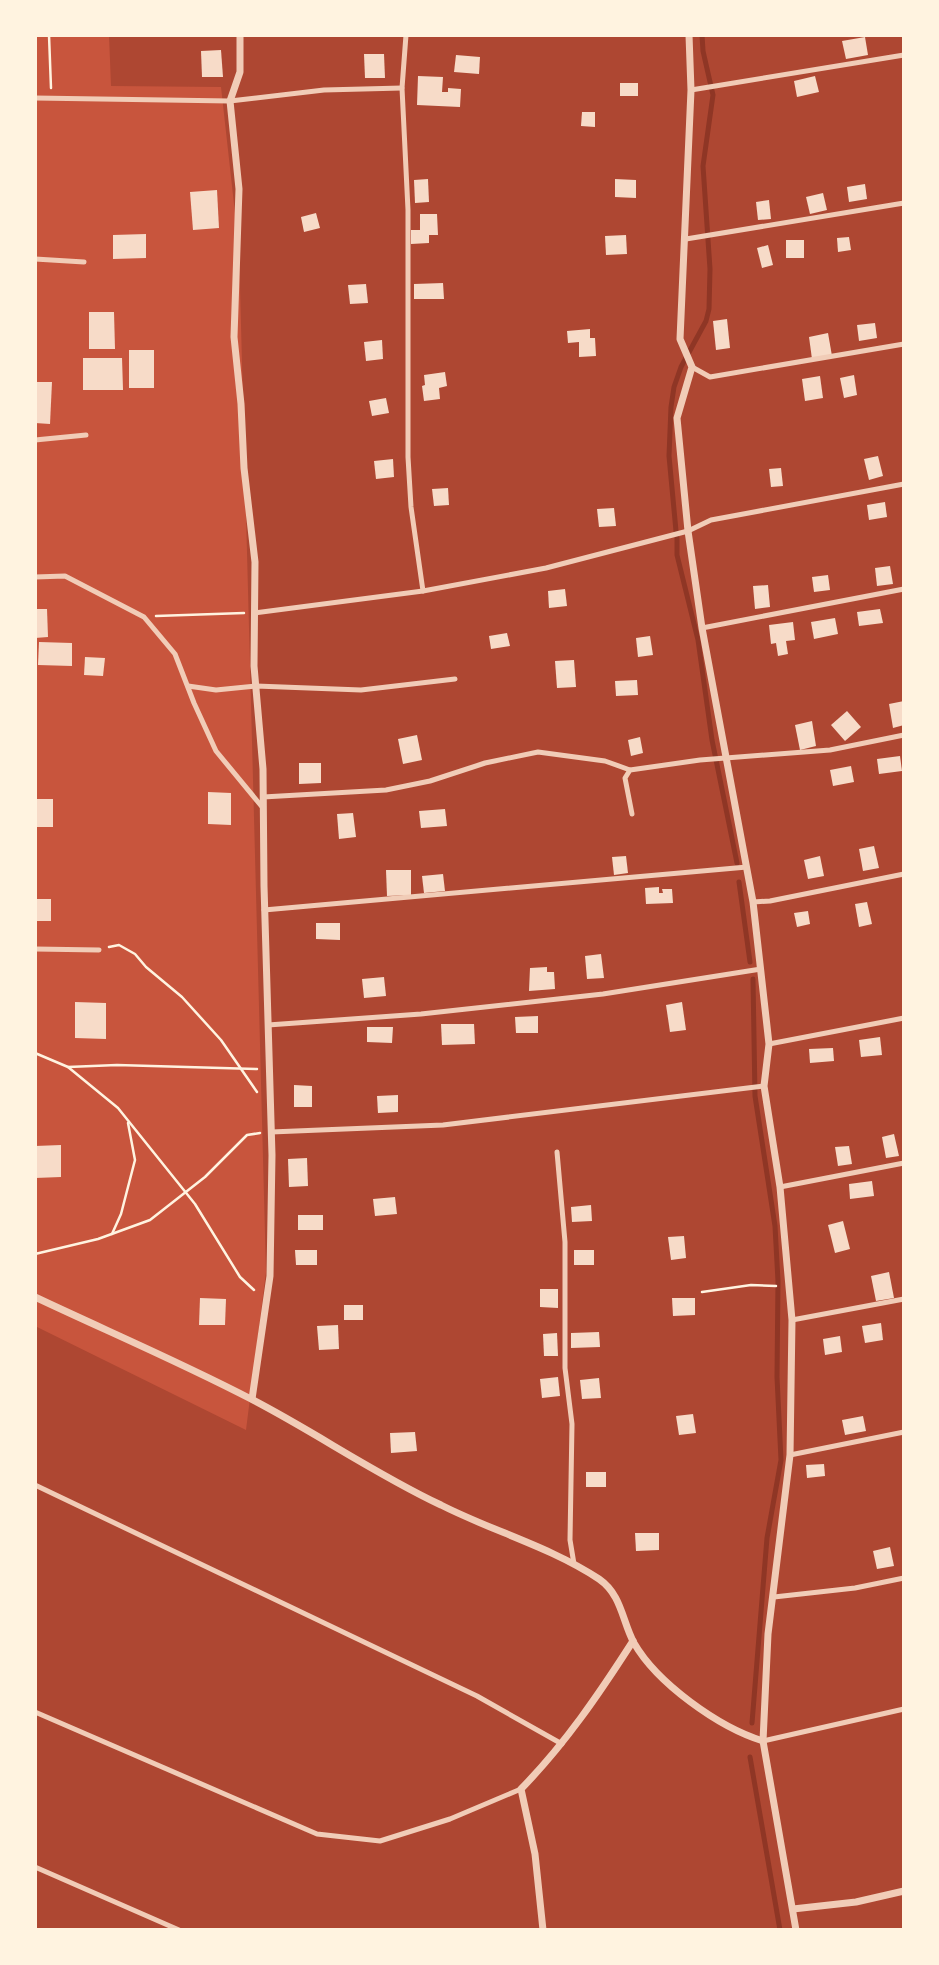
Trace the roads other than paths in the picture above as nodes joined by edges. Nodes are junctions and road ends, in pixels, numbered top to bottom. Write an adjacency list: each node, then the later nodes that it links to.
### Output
1 (240, 35): 8 (street)
2 (406, 35): 5 (lane)
3 (689, 35): 6 (street)
4 (904, 55): 6 (lane)
5 (401, 88): 8 (lane); 21 (lane)
6 (691, 90): 10 (street)
7 (35, 98): 8 (lane)
8 (230, 101): 22 (street)
9 (904, 203): 10 (lane)
10 (686, 239): 14 (street)
11 (35, 260): 12 (lane)
12 (84, 262)
13 (904, 344): 14 (lane)
14 (691, 364): 18 (street)
15 (86, 435): 16 (lane)
16 (35, 440)
17 (904, 484): 18 (lane)
18 (688, 531): 21 (lane); 23 (street)
19 (35, 578): 25 (lane)
20 (904, 589): 23 (lane)
21 (422, 591): 22 (lane)
22 (254, 613): 26 (street)
23 (702, 628): 28 (street)
24 (455, 679): 26 (lane)
25 (188, 686): 26 (lane); 31 (lane)
26 (256, 686): 30 (street)
27 (904, 735): 28 (lane)
28 (726, 760): 29 (lane); 33 (street)
29 (631, 769): 30 (lane); 32 (lane)
30 (263, 797): 31 (street)
31 (263, 808): 36 (street)
32 (632, 814)
33 (747, 867): 35 (street); 36 (lane)
34 (904, 874): 35 (lane)
35 (753, 902): 39 (street)
36 (264, 910): 41 (street)
37 (35, 949): 38 (lane)
38 (99, 950)
39 (761, 969): 41 (lane); 42 (street)
40 (904, 1018): 42 (lane)
41 (268, 1025): 44 (street)
42 (769, 1044): 43 (street)
43 (763, 1086): 44 (lane); 47 (street)
44 (271, 1132): 51 (street)
45 (557, 1152): 55 (lane)
46 (904, 1163): 47 (lane)
47 (780, 1187): 50 (street)
48 (35, 1297): 51 (street)
49 (904, 1299): 50 (lane)
50 (792, 1320): 53 (street)
51 (252, 1399): 55 (street)
52 (904, 1432): 53 (lane)
53 (790, 1455): 57 (street)
54 (35, 1485): 62 (lane)
55 (574, 1564): 58 (street)
56 (904, 1578): 57 (lane)
57 (774, 1597): 61 (street)
58 (633, 1641): 61 (street); 62 (street)
59 (904, 1709): 61 (lane)
60 (35, 1712): 63 (lane)
61 (762, 1741): 66 (street)
62 (562, 1744): 63 (street)
63 (521, 1788): 68 (street)
64 (35, 1867): 67 (lane)
65 (904, 1891): 66 (street)
66 (793, 1909): 69 (street)
67 (179, 1930)
68 (543, 1930)
69 (796, 1930)

